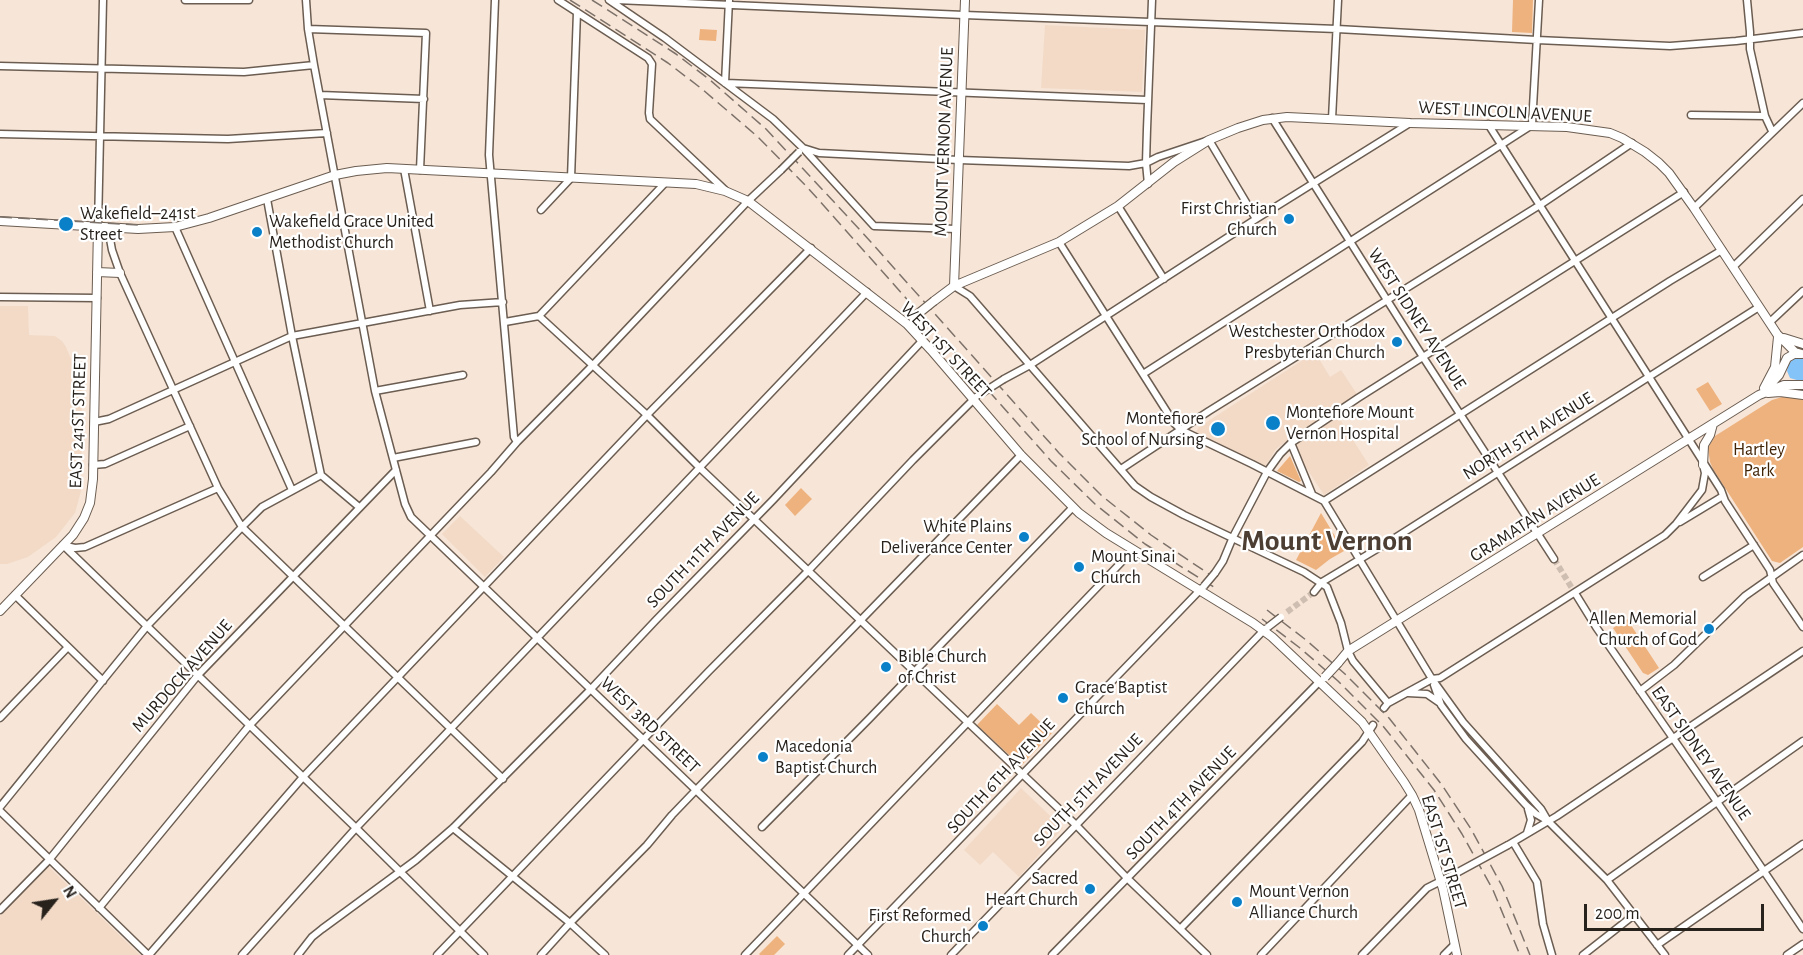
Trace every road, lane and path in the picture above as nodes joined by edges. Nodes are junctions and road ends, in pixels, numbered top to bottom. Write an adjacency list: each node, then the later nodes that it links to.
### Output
1 (103, 0): 25 (street, EAST 241ST STREET)
2 (185, 0): 3 (street)
3 (249, 0)
4 (306, 0): 19 (street)
5 (495, 0): 51 (street)
6 (558, 0): 15 (street)
7 (609, 0): 26 (street)
8 (616, 0): 14 (street)
9 (965, 0): 16 (main road, MOUNT VERNON AVENUE)
10 (1152, 0): 17 (street)
11 (1338, 0): 18 (street)
12 (1539, 0): 22 (street)
13 (1747, 0): 21 (street)
14 (729, 3): 16 (street); 26 (street)
15 (578, 12): 53 (street); 57 (street)
16 (964, 15): 17 (street); 27 (main road, MOUNT VERNON AVENUE)
17 (1151, 21): 18 (street); 30 (street)
18 (1337, 28): 22 (street); 35 (street)
19 (308, 29): 23 (street); 29 (street)
20 (1803, 33): 21 (street)
21 (1750, 39): 22 (street); 33 (street)
22 (1537, 40): 38 (street)
23 (314, 65): 25 (street); 28 (street)
24 (0, 66): 25 (street)
25 (102, 67): 42 (street, EAST 241ST STREET)
26 (725, 83): 27 (street); 46 (street)
27 (961, 91): 30 (street); 47 (main road, MOUNT VERNON AVENUE)
28 (320, 95): 29 (street); 40 (street)
29 (424, 99): 50 (street)
30 (1148, 100): 48 (street)
31 (1803, 103): 39 (street)
32 (1691, 115): 33 (street)
33 (1765, 116): 39 (street)
34 (1272, 118): 35 (main road, WEST LINCOLN AVENUE); 43 (main road, WEST LINCOLN AVENUE); 56 (street, WEST SIDNEY AVENUE)
35 (1332, 119): 36 (main road, WEST LINCOLN AVENUE)
36 (1410, 123): 37 (main road, WEST LINCOLN AVENUE); 56 (street)
37 (1487, 124): 38 (main road, WEST LINCOLN AVENUE); 45 (street)
38 (1532, 125): 44 (main road, WEST LINCOLN AVENUE); 45 (street)
39 (1772, 132): 64 (street)
40 (327, 133): 42 (street); 52 (street)
41 (0, 134): 42 (street)
42 (100, 136): 68 (street, EAST 241ST STREET)
43 (1209, 140): 48 (street, WEST LINCOLN AVENUE); 55 (main road, WEST LINCOLN AVENUE); 66 (street)
44 (1632, 143): 58 (main road, WEST LINCOLN AVENUE); 62 (street)
45 (1501, 145): 62 (street); 73 (street)
46 (801, 150): 47 (street, WEST LINCOLN AVENUE); 61 (street, bridge); 71 (street)
47 (958, 160): 48 (street, WEST LINCOLN AVENUE); 71 (main road, MOUNT VERNON AVENUE)
48 (1146, 163): 55 (street)
49 (404, 169): 50 (main road, WEST 1ST STREET); 52 (main road, WEST 1ST STREET); 89 (street)
50 (420, 170): 51 (main road, WEST 1ST STREET)
51 (491, 173): 53 (main road, WEST 1ST STREET); 87 (street)
52 (335, 175): 59 (main road, WEST 1ST STREET); 95 (street)
53 (571, 178): 54 (main road, WEST 1ST STREET); 65 (street)
54 (665, 183): 57 (main road, WEST 1ST STREET); 90 (street)
55 (1148, 184): 63 (main road, WEST LINCOLN AVENUE)
56 (1314, 184): 66 (street); 73 (street, WEST SIDNEY AVENUE)
57 (725, 191): 61 (main road, WEST 1ST STREET)
58 (1684, 192): 64 (main road, WEST LINCOLN AVENUE); 76 (street, SOUTH 6TH AVENUE)
59 (267, 199): 69 (main road, WEST 1ST STREET); 97 (street)
60 (1803, 199): 77 (street)
61 (748, 201): 74 (main road, WEST 1ST STREET); 106 (street)
62 (1539, 205): 76 (street); 86 (street)
63 (1118, 206): 72 (main road, WEST LINCOLN AVENUE); 80 (street)
64 (1694, 208): 75 (main road, WEST LINCOLN AVENUE)
65 (541, 210)
66 (1256, 219): 80 (street)
67 (0, 221): 68 (main road, WEST 1ST STREET)
68 (98, 227): 70 (main road, WEST 1ST STREET); 78 (main road, EAST 241ST STREET)
69 (175, 227): 70 (main road, WEST 1ST STREET); 103 (street)
70 (108, 228): 79 (street)
71 (956, 229): 81 (main road, MOUNT VERNON AVENUE)
72 (1059, 242): 81 (main road, WEST LINCOLN AVENUE); 91 (street)
73 (1350, 242): 86 (street, WEST SIDNEY AVENUE); 107 (street)
74 (811, 248): 83 (main road, WEST 1ST STREET); 117 (street)
75 (1722, 250): 77 (main road, WEST LINCOLN AVENUE); 92 (street)
76 (1575, 262): 92 (street); 102 (street, SOUTH 6TH AVENUE)
77 (1733, 267): 88 (main road, WEST LINCOLN AVENUE)
78 (97, 272): 79 (main road); 85 (main road, EAST 241ST STREET)
79 (120, 273): 111 (street)
80 (1164, 279): 91 (street)
81 (954, 286): 96 (main road, WEST LINCOLN AVENUE, bridge); 104 (street)
82 (1803, 291): 94 (street)
83 (867, 292): 96 (main road, WEST 1ST STREET); 130 (street)
84 (0, 297): 85 (street)
85 (97, 298): 118 (main road, EAST 241ST STREET)
86 (1387, 300): 102 (street, WEST SIDNEY AVENUE); 121 (street)
87 (502, 302): 89 (street); 93 (street)
88 (1759, 307): 94 (main road, WEST LINCOLN AVENUE); 109 (street, NORTH 5TH AVENUE)
89 (430, 311): 95 (street)
90 (539, 316): 93 (street); 106 (street)
91 (1106, 316): 104 (street); 107 (street)
92 (1611, 320): 109 (street); 116 (street)
93 (505, 322): 124 (street)
94 (1770, 322): 98 (main road, WEST LINCOLN AVENUE)
95 (362, 324): 97 (street); 112 (street)
96 (907, 324): 99 (main road, WEST 1ST STREET)
97 (292, 336): 103 (street); 135 (street)
98 (1778, 336): 100 (main road); 101 (main road, WEST LINCOLN AVENUE); 105 (main road, WEST LINCOLN AVENUE); 113 (main road)
99 (922, 341): 115 (main road, WEST 1ST STREET); 143 (street, SOUTH 11TH AVENUE)
100 (1803, 344)
101 (1802, 354): 105 (main road)
102 (1423, 357): 116 (street, WEST SIDNEY AVENUE); 125 (street, SOUTH 6TH AVENUE)
103 (235, 362): 111 (street); 137 (street)
104 (1030, 364): 115 (street, bridge); 131 (street)
105 (1783, 364): 110 (main road, WEST LINCOLN AVENUE); 113 (main road, GRAMATAN AVENUE)
106 (593, 365): 117 (street); 124 (street)
107 (1143, 374): 121 (street)
108 (463, 375): 112 (street)
109 (1648, 378): 122 (street); 134 (street, NORTH 5TH AVENUE)
110 (1800, 385): 113 (main road, GRAMATAN AVENUE)
111 (174, 389): 118 (street); 120 (street)
112 (375, 391): 127 (street)
113 (1762, 394): 114 (main road); 119 (main road, GRAMATAN AVENUE)
114 (1803, 395)
115 (976, 397): 126 (main road, WEST 1ST STREET); 155 (street)
116 (1461, 414): 134 (street, WEST SIDNEY AVENUE); 140 (street)
117 (647, 415): 130 (street); 160 (street)
118 (94, 422): 128 (main road, EAST 241ST STREET)
119 (1713, 424): 122 (main road, GRAMATAN AVENUE); 129 (main road)
120 (190, 426): 128 (street); 136 (street)
121 (1181, 430): 131 (street); 133 (street)
122 (1687, 440): 129 (street); 146 (main road, GRAMATAN AVENUE)
123 (476, 442): 127 (street)
124 (517, 442): 147 (street)
125 (1291, 443): 133 (street, SOUTH 6TH AVENUE); 138 (street)
126 (1021, 455): 142 (main road, WEST 1ST STREET); 167 (street)
127 (393, 458): 132 (street)
128 (93, 465): 149 (main road, EAST 241ST STREET)
129 (1703, 465): 139 (street); 144 (street)
130 (700, 468): 143 (street); 173 (street)
131 (1121, 469): 148 (street)
132 (396, 470): 141 (street, MURDOCK AVENUE); 147 (street, WEST 3RD STREET)
133 (1267, 472): 138 (street); 148 (street, SOUTH 6TH AVENUE)
134 (1498, 473): 146 (street, WEST SIDNEY AVENUE); 154 (street, NORTH 5TH AVENUE)
135 (321, 475): 137 (street); 141 (street)
136 (218, 488): 145 (street); 149 (street)
137 (292, 490): 145 (street)
138 (1312, 495): 140 (street)
139 (1723, 496): 144 (street); 150 (street)
140 (1324, 501): 154 (street)
141 (359, 507): 156 (street, MURDOCK AVENUE)
142 (1073, 507): 151 (main road, WEST 1ST STREET); 177 (street)
143 (754, 519): 155 (street); 183 (street, SOUTH 11TH AVENUE)
144 (1676, 524): 163 (street)
145 (242, 527): 156 (street); 169 (street)
146 (1539, 533): 153 (street); 168 (main road, GRAMATAN AVENUE)
147 (429, 535): 160 (street, WEST 3RD STREET); 170 (street)
148 (1233, 537): 159 (street); 161 (street, SOUTH 6TH AVENUE, bridge)
149 (63, 545): 164 (main road, EAST 241ST STREET); 169 (street)
150 (1754, 545): 157 (street); 158 (street)
151 (1133, 550): 161 (main road, WEST 1ST STREET); 188 (street)
152 (1803, 555): 158 (street)
153 (1554, 559)
154 (1359, 561): 159 (street, NORTH 5TH AVENUE); 168 (street)
155 (808, 571): 167 (street); 192 (street)
156 (293, 576): 170 (street); 178 (street, MURDOCK AVENUE)
157 (1703, 577)
158 (1771, 577): 171 (street); 184 (street)
159 (1322, 582): 162 (street, NORTH 5TH AVENUE); 175 (street)
160 (484, 587): 173 (street, WEST 3RD STREET); 180 (street)
161 (1202, 588): 172 (main road, WEST 1ST STREET); 196 (street, SOUTH 6TH AVENUE)
162 (1314, 592)
163 (1575, 593): 181 (street); 184 (street, EAST SIDNEY AVENUE)
164 (15, 595): 165 (main road, EAST 241ST STREET); 174 (street)
165 (0, 611)
166 (1287, 612): 172 (street, SOUTH 5TH AVENUE, bridge)
167 (860, 620): 177 (street); 199 (street)
168 (1397, 621): 175 (main road, GRAMATAN AVENUE); 181 (street)
169 (147, 626): 178 (street); 182 (street)
170 (344, 626): 180 (street); 189 (street)
171 (1803, 627)
172 (1266, 629): 179 (main road, WEST 1ST STREET); 205 (street, SOUTH 5TH AVENUE)
173 (538, 638): 183 (street, WEST 3RD STREET); 190 (street)
174 (68, 647): 182 (street); 187 (street)
175 (1348, 651): 179 (main road, GRAMATAN AVENUE, bridge); 185 (street)
176 (1803, 651): 193 (street)
177 (914, 672): 188 (street); 206 (street)
178 (198, 675): 189 (street); 212 (street, MURDOCK AVENUE)
179 (1325, 676): 191 (main road, EAST 1ST STREET); 216 (street, SOUTH 4TH AVENUE)
180 (398, 677): 190 (street); 197 (street)
181 (1432, 679): 185 (street); 186 (street); 195 (street)
182 (103, 681): 203 (street)
183 (591, 689): 192 (street, WEST 3RD STREET); 198 (street, SOUTH 11TH AVENUE)
184 (1640, 691): 193 (street, EAST SIDNEY AVENUE)
185 (1407, 693): 186 (street)
186 (1441, 705): 195 (street)
187 (0, 718)
188 (968, 723): 196 (street); 219 (street)
189 (249, 726): 197 (street); 220 (street)
190 (451, 728): 198 (street); 207 (street)
191 (1371, 729): 200 (main road, EAST 1ST STREET); 224 (street)
192 (644, 738): 199 (street, WEST 3RD STREET); 215 (street)
193 (1672, 739): 201 (street, EAST SIDNEY AVENUE); 204 (street)
194 (1803, 741): 201 (street)
195 (1485, 754): 202 (street); 204 (street)
196 (1023, 775): 205 (street); 228 (street, SOUTH 6TH AVENUE)
197 (303, 777): 207 (street); 231 (street)
198 (502, 779): 208 (street, SOUTH 11TH AVENUE)
199 (696, 790): 219 (street, WEST 3RD STREET); 223 (street)
200 (1412, 795): 218 (main road, EAST 1ST STREET); 244 (street)
201 (1716, 802): 214 (street, EAST SIDNEY AVENUE); 217 (street)
202 (1526, 805): 204 (street); 209 (street)
203 (0, 809): 212 (street)
204 (1548, 821): 209 (street); 217 (street)
205 (1076, 825): 216 (street); 241 (street, SOUTH 5TH AVENUE)
206 (762, 827)
207 (356, 828): 213 (street); 232 (street)
208 (453, 828): 213 (street, SOUTH 11TH AVENUE); 215 (street)
209 (1527, 834): 210 (street)
210 (1511, 844): 218 (street, bridge); 248 (street)
211 (1803, 844): 214 (street)
212 (49, 860): 220 (street); 221 (street, MURDOCK AVENUE)
213 (400, 871): 226 (street); 233 (street, SOUTH 11TH AVENUE)
214 (1764, 871): 225 (street, EAST SIDNEY AVENUE); 230 (street)
215 (513, 877): 223 (street); 226 (street)
216 (1127, 878): 224 (street); 242 (street, SOUTH 4TH AVENUE)
217 (1607, 880): 222 (street)
218 (1441, 881): 229 (main road, EAST 1ST STREET); 245 (street)
219 (804, 893): 228 (street, WEST 3RD STREET); 238 (street)
220 (99, 908): 231 (street)
221 (0, 910)
222 (1634, 915): 230 (street); 249 (street)
223 (570, 923): 236 (street); 237 (street)
224 (1180, 929): 243 (street)
225 (1803, 930)
226 (460, 931): 234 (street); 235 (street)
227 (1803, 944): 251 (street)
228 (858, 945): 239 (street, SOUTH 6TH AVENUE); 240 (street, WEST 3RD STREET)
229 (1454, 945): 246 (street); 247 (main road, EAST 1ST STREET)
230 (1657, 945): 250 (street)
231 (149, 955)
232 (242, 955)
233 (298, 955)
234 (437, 955)
235 (484, 955)
236 (540, 955)
237 (605, 955)
238 (745, 955)
239 (848, 955)
240 (868, 955)
241 (951, 955)
242 (1052, 955)
243 (1207, 955)
244 (1261, 955)
245 (1362, 955)
246 (1444, 955)
247 (1456, 955)
248 (1552, 955)
249 (1583, 955)
250 (1665, 955)
251 (1787, 955)

